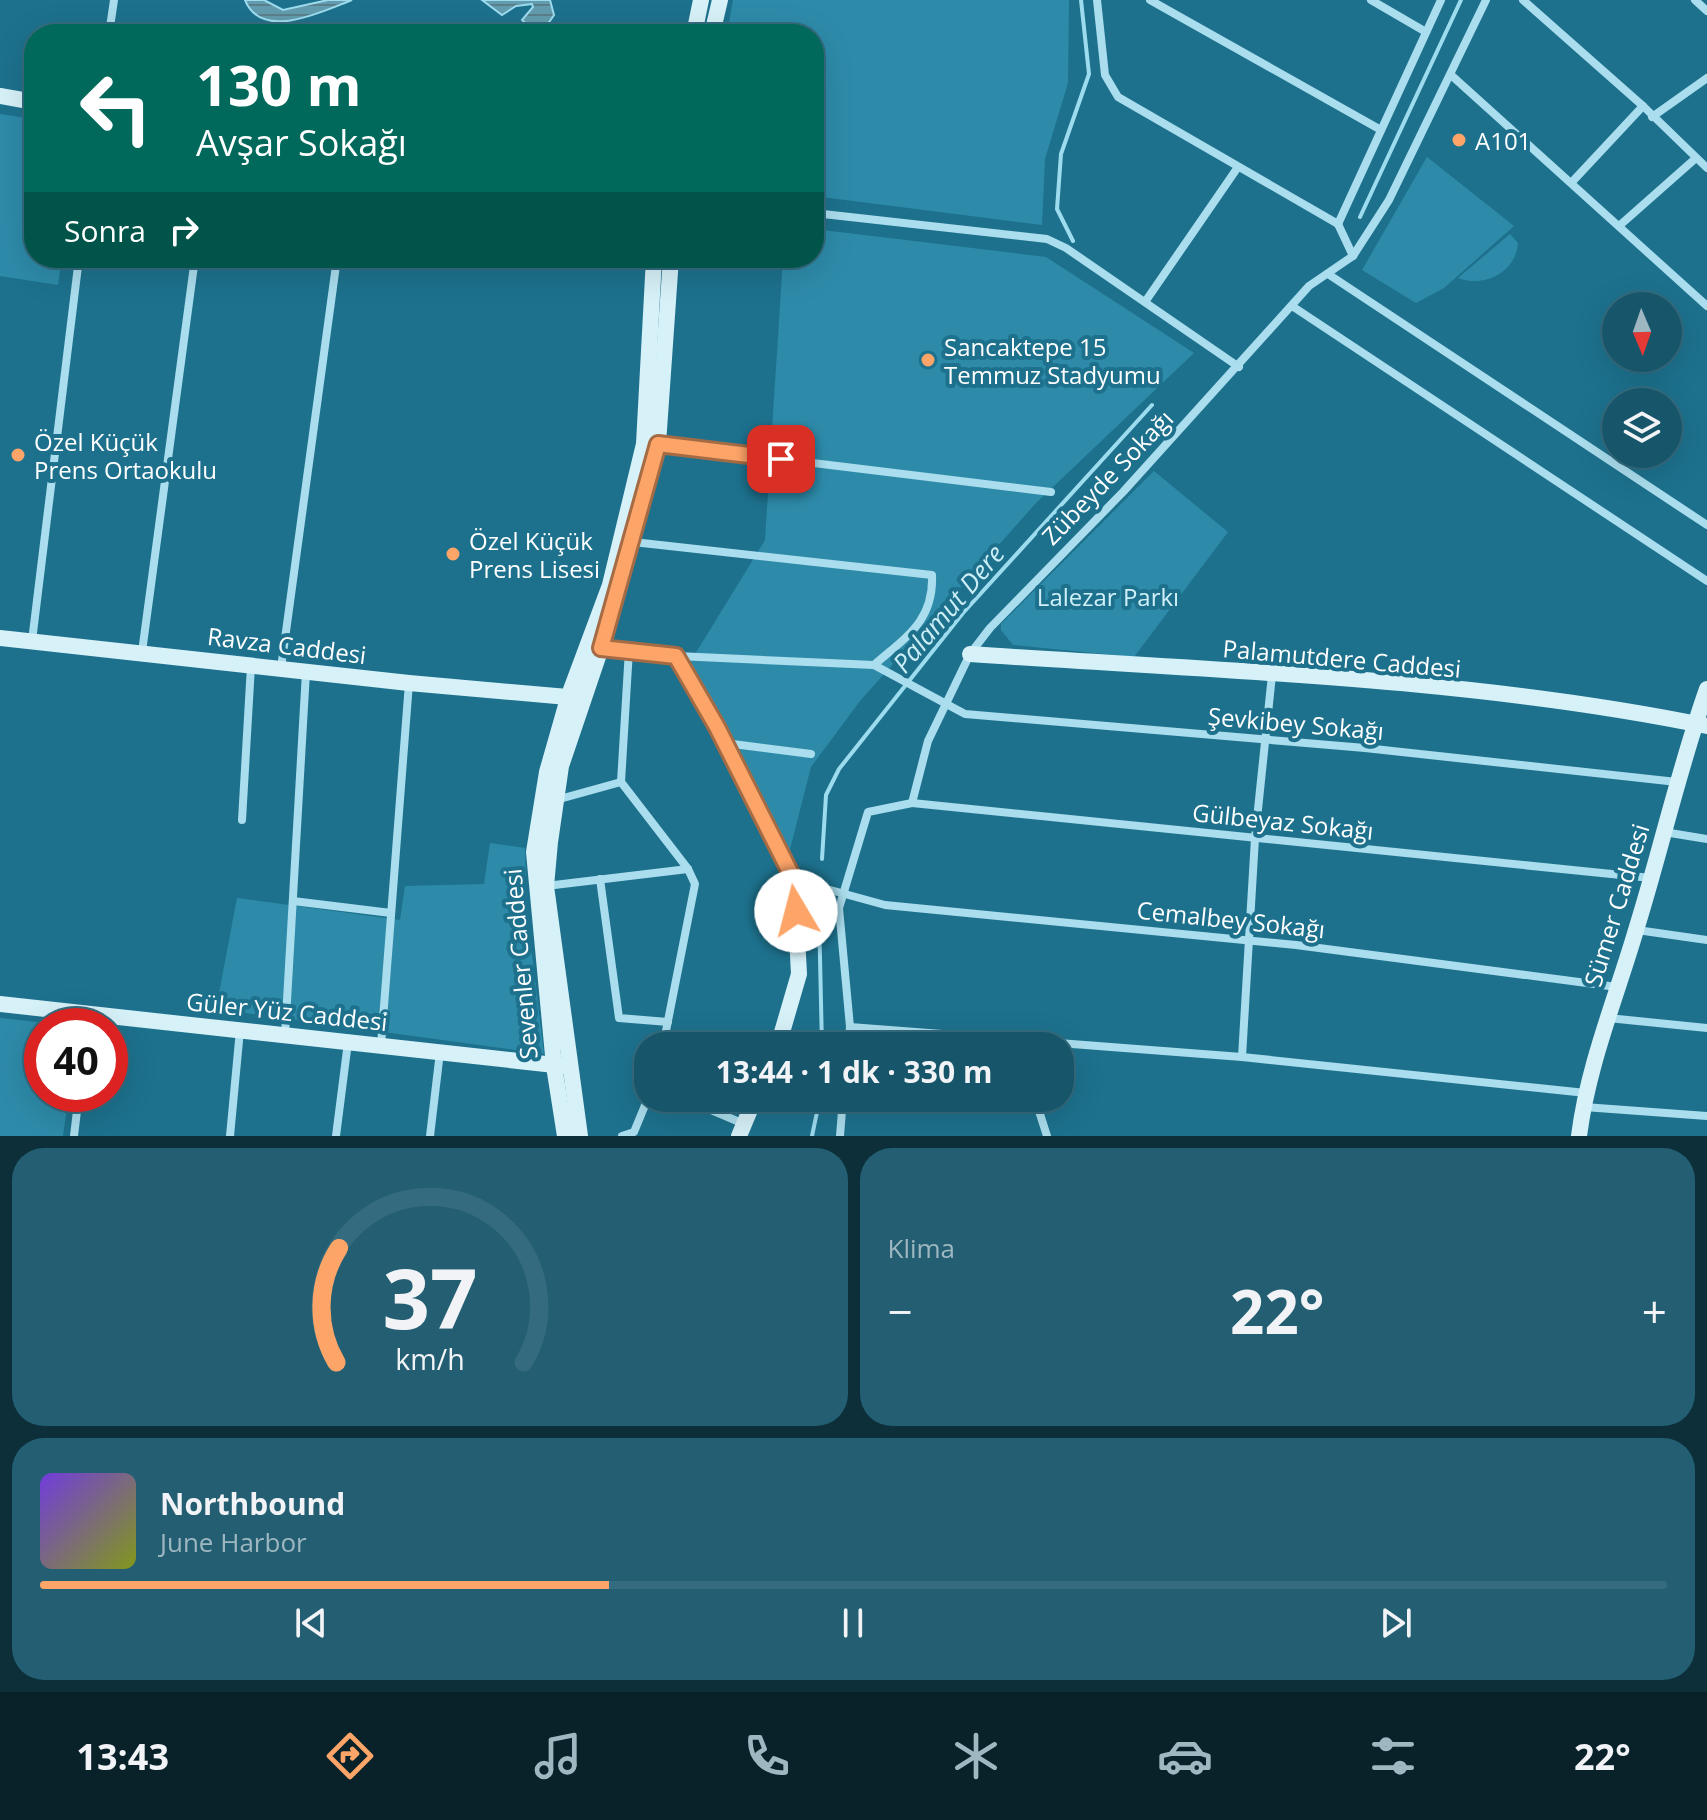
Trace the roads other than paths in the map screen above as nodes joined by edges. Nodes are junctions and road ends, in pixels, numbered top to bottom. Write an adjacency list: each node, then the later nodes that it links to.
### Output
1 (114, 0): 12 (street)
2 (701, 0): 13 (street)
3 (720, 0): 14 (street)
4 (1097, 0): 24 (street)
5 (1150, 0): 22 (street)
6 (1371, 0): 15 (street)
7 (1441, 0): 15 (street)
8 (1486, 0): 16 (street, Zübeyde Sokağı)
9 (1523, 0): 20 (street)
10 (1695, 0): 11 (street)
11 (1707, 11)
12 (110, 24)
13 (696, 24)
14 (714, 24)
15 (1426, 32): 22 (street)
16 (1451, 75): 26 (street); 30 (street, Zübeyde Sokağı)
17 (1707, 78): 21 (street)
18 (0, 96): 19 (street)
19 (24, 100)
20 (1643, 106): 21 (street); 26 (street)
21 (1652, 117): 23 (street)
22 (1381, 130): 28 (street)
23 (1696, 158): 25 (street); 29 (street)
24 (1238, 167): 28 (street); 37 (street)
25 (1707, 168)
26 (1572, 182): 29 (street)
27 (824, 214): 37 (street)
28 (1338, 224): 30 (street)
29 (1619, 226): 39 (street)
30 (1353, 256): 36 (street, Zübeyde Sokağı)
31 (78, 268): 47 (street)
32 (194, 268): 50 (street)
33 (336, 268): 55 (street)
34 (653, 268): 60 (street, Sevenler Caddesi)
35 (670, 268): 41 (street, Sevenler Caddesi)
36 (1328, 274): 38 (street, Zübeyde Sokağı); 43 (street)
37 (1145, 302): 40 (street)
38 (1292, 306): 40 (street, Zübeyde Sokağı); 45 (street)
39 (1707, 306)
40 (1239, 367): 51 (street, Zübeyde Sokağı)
41 (658, 444): 42 (street); 44 (street, Sevenler Caddesi)
42 (1051, 492)
43 (1707, 525)
44 (633, 542): 48 (street, Sevenler Caddesi); 53 (street)
45 (1707, 581)
46 (0, 638): 47 (street, Ravza Caddesi)
47 (32, 642): 50 (street, Ravza Caddesi)
48 (601, 648): 49 (street); 60 (street, Sevenler Caddesi)
49 (629, 649): 52 (street); 66 (street)
50 (142, 652): 54 (street, Ravza Caddesi)
51 (970, 654): 57 (street, Palamutdere Caddesi); 61 (street, Zübeyde Sokağı)
52 (676, 656): 53 (street); 64 (street)
53 (874, 665): 61 (street, Şevkibey Sokağı)
54 (251, 666): 55 (street, Ravza Caddesi); 70 (street)
55 (281, 669): 56 (street, Ravza Caddesi)
56 (306, 672): 58 (street, Ravza Caddesi); 80 (street)
57 (1272, 675): 62 (street, Palamutdere Caddesi); 63 (street)
58 (409, 683): 60 (street, Ravza Caddesi); 81 (street)
59 (1707, 689): 62 (street, Sümer Caddesi)
60 (575, 697): 68 (street, Sevenler Caddesi); 104 (street, Sevenler Caddesi)
61 (945, 706): 63 (street, Şevkibey Sokağı); 69 (street, Zübeyde Sokağı)
62 (1701, 725): 67 (street, Sümer Caddesi)
63 (1265, 741): 67 (street, Şevkibey Sokağı); 72 (street)
64 (725, 743): 65 (street); 77 (street)
65 (811, 754)
66 (621, 782): 68 (street); 74 (street)
67 (1677, 782): 71 (street, Sümer Caddesi)
68 (555, 800): 78 (street, Sevenler Caddesi)
69 (912, 803): 72 (street, Gülbeyaz Sokağı); 79 (street)
70 (242, 820)
71 (1663, 832): 73 (street); 75 (street, Sümer Caddesi)
72 (1255, 838): 75 (street, Gülbeyaz Sokağı); 83 (street)
73 (1707, 839)
74 (688, 869): 76 (street); 89 (street)
75 (1651, 878): 82 (street, Sümer Caddesi)
76 (600, 879): 78 (street); 89 (street)
77 (794, 880): 79 (street, Cemalbey Sokağı); 95 (street)
78 (546, 886): 104 (street, Sevenler Caddesi)
79 (842, 892): 83 (street, Cemalbey Sokağı); 91 (street)
80 (293, 901): 81 (street); 98 (street)
81 (391, 913): 100 (street)
82 (1637, 930): 84 (street); 85 (street, Sümer Caddesi)
83 (1251, 940): 85 (street, Cemalbey Sokağı); 103 (street)
84 (1707, 940)
85 (1617, 987): 88 (street, Sümer Caddesi)
86 (0, 1004): 87 (street, Güler Yüz Caddesi)
87 (24, 1008)
88 (1607, 1018): 92 (street); 105 (street, Sümer Caddesi)
89 (668, 1022): 94 (street)
90 (128, 1023): 93 (street, Güler Yüz Caddesi)
91 (850, 1027): 96 (street); 97 (street)
92 (1707, 1028)
93 (240, 1030): 98 (street, Güler Yüz Caddesi); 114 (street)
94 (666, 1032)
95 (782, 1032)
96 (849, 1032)
97 (907, 1032)
98 (285, 1035): 99 (street, Güler Yüz Caddesi)
99 (349, 1041): 100 (street, Güler Yüz Caddesi); 115 (street)
100 (381, 1045): 102 (street, Güler Yüz Caddesi)
101 (1074, 1046): 103 (street)
102 (440, 1051): 104 (street, Güler Yüz Caddesi); 116 (street)
103 (1242, 1057): 105 (street)
104 (562, 1066): 117 (street, Sevenler Caddesi); 118 (street, Sevenler Caddesi)
105 (1584, 1100): 111 (street); 122 (street, Sümer Caddesi)
106 (77, 1112): 113 (street)
107 (642, 1112): 119 (street)
108 (709, 1112): 112 (street)
109 (842, 1112): 120 (street)
110 (1039, 1112): 121 (street)
111 (1707, 1116)
112 (742, 1130)
113 (74, 1136)
114 (230, 1136)
115 (336, 1136)
116 (430, 1136)
117 (565, 1136)
118 (580, 1136)
119 (622, 1136)
120 (840, 1136)
121 (1047, 1136)
122 (1579, 1136)

